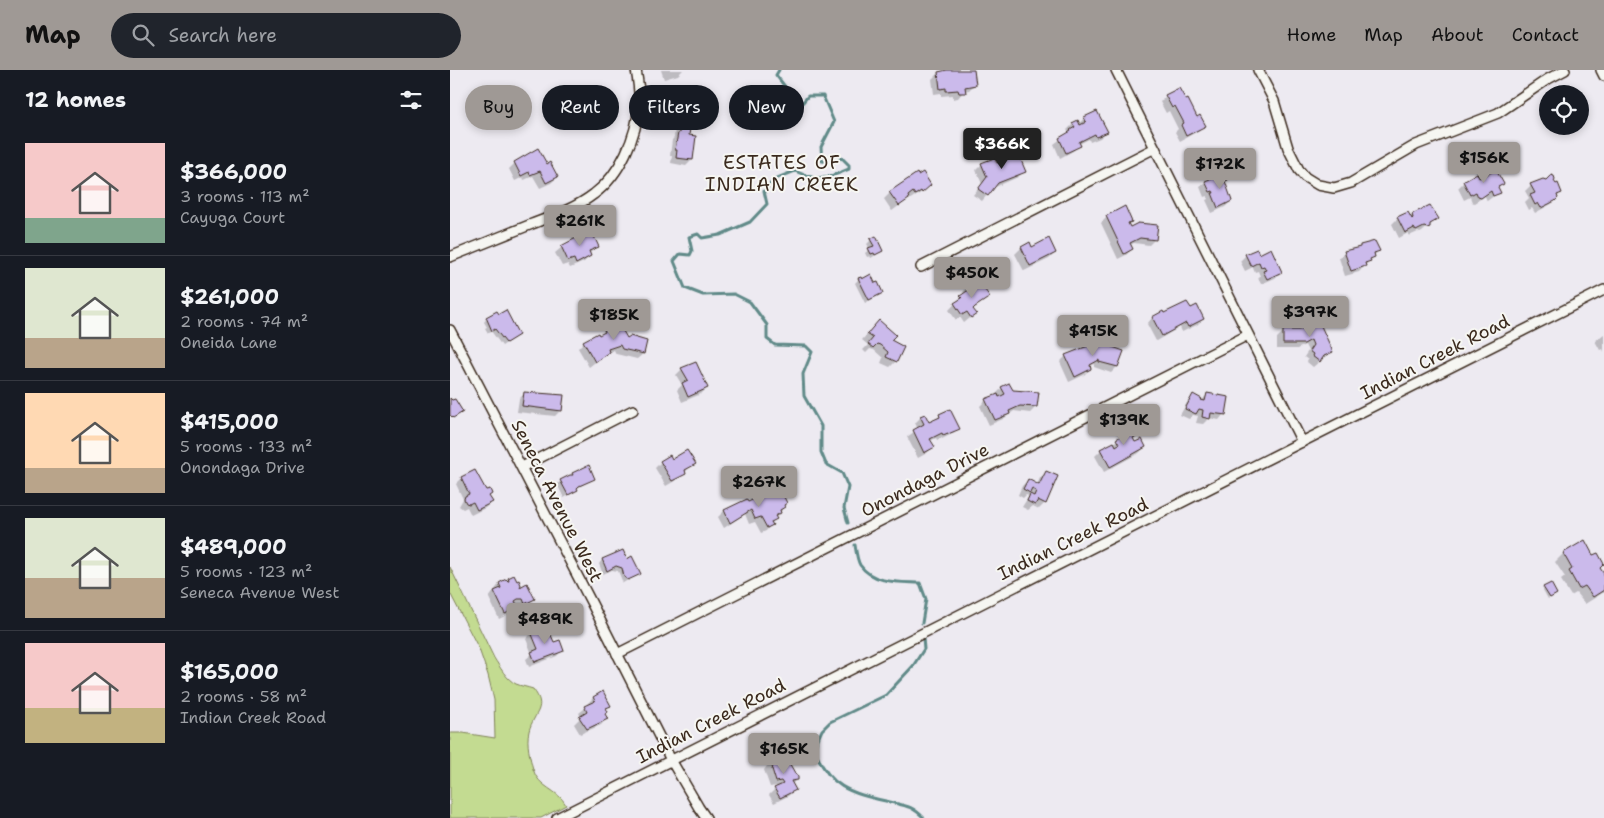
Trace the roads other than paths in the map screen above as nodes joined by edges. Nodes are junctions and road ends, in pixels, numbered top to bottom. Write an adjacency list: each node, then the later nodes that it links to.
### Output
1 (636, 70): 8 (street)
2 (1116, 70): 7 (street)
3 (1258, 70): 4 (street)
4 (1565, 70)
5 (1601, 70): 6 (street)
6 (1604, 76)
7 (1155, 148): 9 (street); 12 (street)
8 (450, 257)
9 (921, 267)
10 (1604, 290): 14 (street, Indian Creek Road)
11 (450, 330): 15 (street, Seneca Avenue West)
12 (1248, 335): 14 (street); 16 (street, Onondaga Drive)
13 (633, 410): 15 (street)
14 (1302, 442): 17 (street, Indian Creek Road)
15 (522, 468): 16 (street, Seneca Avenue West)
16 (617, 654): 17 (street, Seneca Avenue West)
17 (670, 760): 18 (street, Indian Creek Road); 19 (street, Seneca Avenue West)
18 (557, 818)
19 (706, 818)

